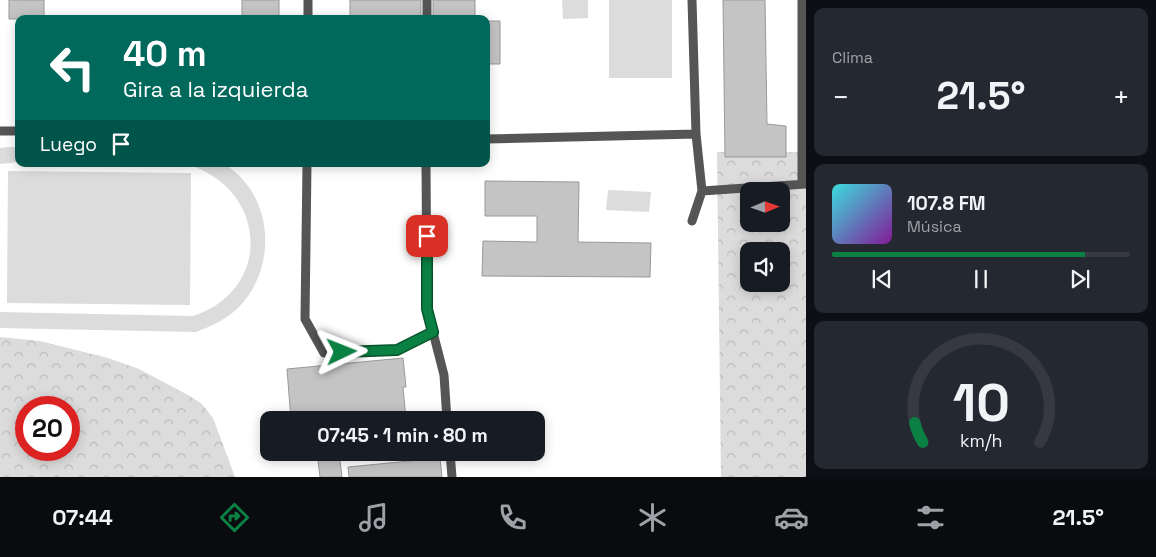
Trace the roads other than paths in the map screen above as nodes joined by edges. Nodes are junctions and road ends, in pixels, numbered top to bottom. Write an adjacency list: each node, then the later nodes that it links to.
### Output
1 (308, 0): 5 (lane)
2 (427, 0): 6 (lane)
3 (692, 0): 9 (lane)
4 (802, 0): 13 (lane)
5 (308, 15)
6 (427, 15)
7 (0, 131): 8 (lane)
8 (15, 131)
9 (696, 134): 10 (lane); 14 (lane)
10 (490, 138)
11 (307, 167): 16 (lane)
12 (426, 167): 16 (lane)
13 (804, 184): 14 (lane)
14 (702, 191): 15 (lane)
15 (692, 221)
16 (433, 332): 17 (lane)
17 (446, 411)
18 (451, 461): 19 (lane)
19 (452, 477)

